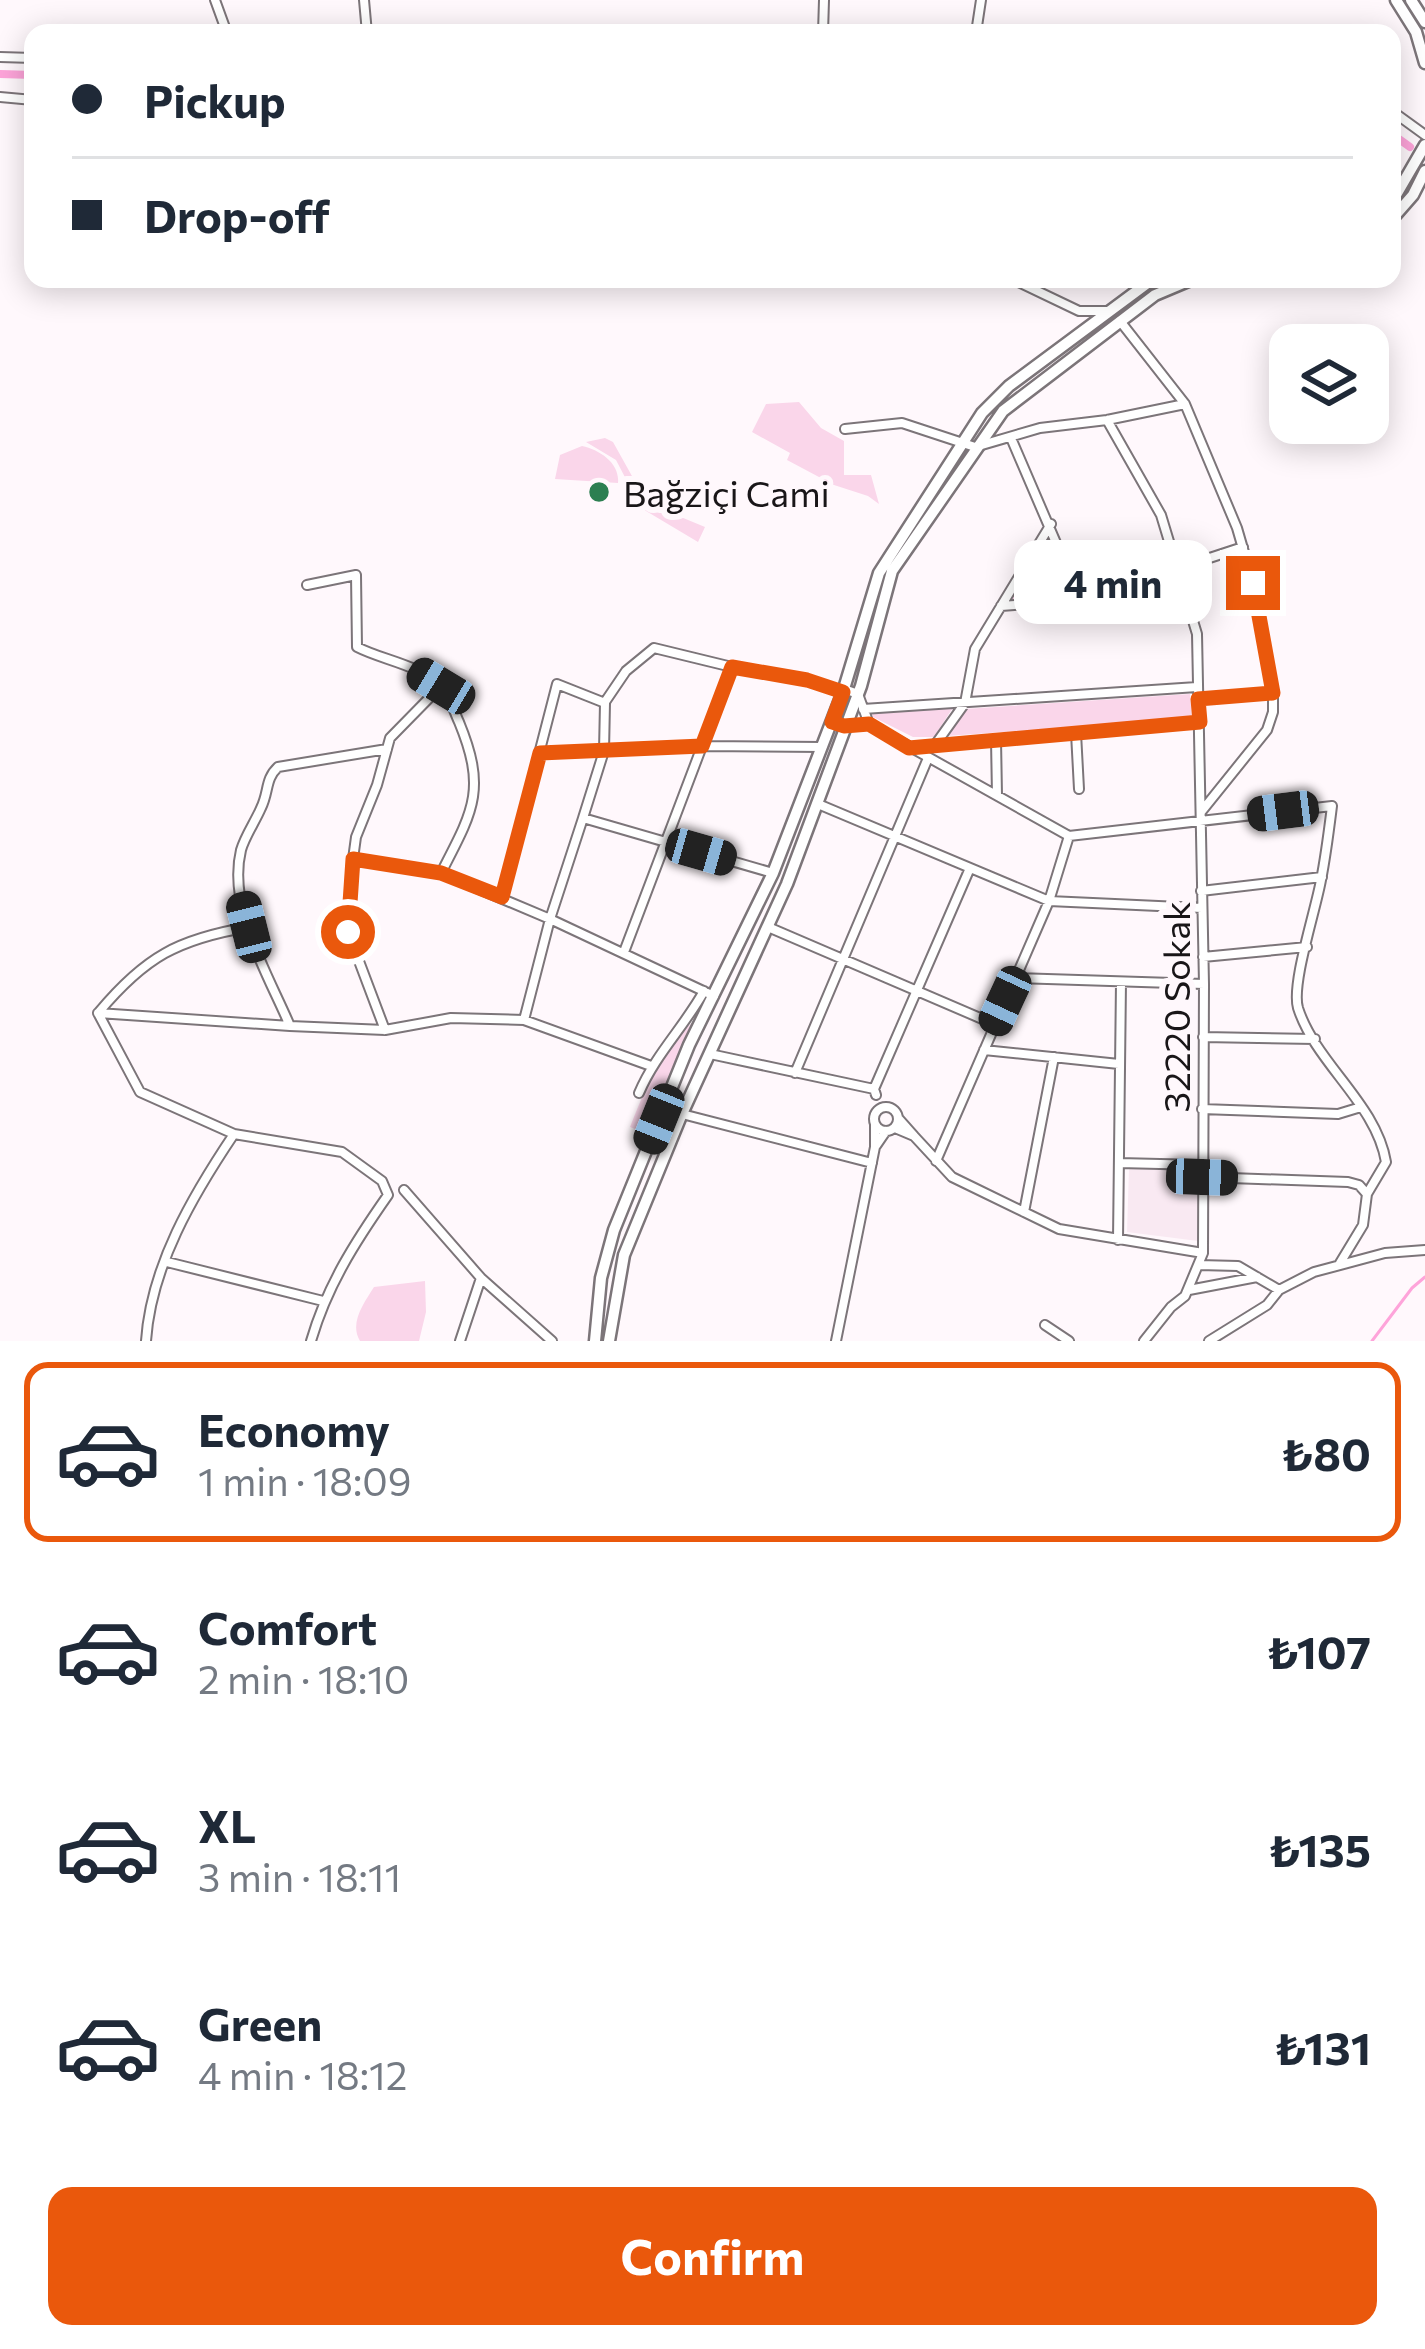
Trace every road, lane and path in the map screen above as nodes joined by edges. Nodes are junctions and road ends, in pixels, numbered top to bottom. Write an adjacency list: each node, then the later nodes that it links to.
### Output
1 (1396, 0): 4 (main road)
2 (1411, 0): 3 (main road)
3 (1425, 22)
4 (1425, 63)
5 (1425, 146): 7 (main road)
6 (1425, 171): 8 (main road)
7 (1401, 187)
8 (1401, 209)
9 (1031, 288): 12 (street)
10 (1141, 288): 12 (main road)
11 (1171, 288): 13 (main road)
12 (1109, 311): 18 (main road)
13 (1120, 321): 14 (street); 19 (main road)
14 (1185, 404): 15 (street); 21 (street)
15 (1107, 420): 17 (street); 22 (street, 32220 Sokak)
16 (845, 429): 18 (street)
17 (1011, 438): 19 (street); 20 (street)
18 (961, 445): 19 (street); 30 (main road)
19 (975, 447): 32 (main road)
20 (1051, 524): 25 (street); 26 (street)
21 (1243, 547): 22 (street); 31 (street)
22 (1176, 569): 24 (street, 32220 Sokak)
23 (307, 584): 28 (street)
24 (1183, 592): 25 (street); 29 (street, 32220 Sokak)
25 (1081, 601): 26 (street)
26 (1001, 606): 35 (street)
27 (732, 667): 30 (street); 34 (street); 43 (street)
28 (441, 686): 46 (street); 60 (street)
29 (1197, 687): 33 (street, 32220 Sokak); 35 (street)
30 (843, 691): 32 (street); 38 (main road)
31 (1273, 693): 33 (street); 53 (street)
32 (857, 694): 36 (street); 38 (main road)
33 (1198, 699): 37 (street, 32220 Sokak)
34 (605, 703): 47 (street); 48 (street)
35 (965, 703): 36 (street); 42 (street)
36 (863, 709): 39 (street)
37 (1200, 722): 40 (street); 53 (street, 32220 Sokak)
38 (838, 724): 39 (street); 44 (main road); 52 (main road)
39 (869, 724): 45 (street)
40 (1076, 733): 41 (street); 50 (street)
41 (995, 740): 42 (street); 51 (street)
42 (935, 745): 45 (street)
43 (702, 746): 44 (street); 47 (street); 57 (street)
44 (822, 747): 61 (main road)
45 (909, 748): 49 (street)
46 (387, 749): 58 (street); 68 (street)
47 (604, 751): 48 (street); 54 (street)
48 (540, 753): 64 (street)
49 (928, 758): 51 (street); 56 (street)
50 (1079, 789)
51 (997, 796): 55 (street)
52 (818, 804): 56 (street); 69 (main road)
53 (1200, 817): 55 (street); 62 (street); 63 (street, 32220 Sokak)
54 (583, 818): 57 (street); 67 (street)
55 (1070, 836): 65 (street)
56 (895, 837): 59 (street); 73 (street)
57 (665, 841): 61 (street); 71 (street)
58 (353, 859): 60 (street); 83 (street)
59 (970, 868): 65 (street); 77 (street)
60 (441, 873): 64 (street)
61 (773, 873): 78 (main road)
62 (1322, 878): 63 (street); 70 (street)
63 (1201, 891): 66 (street, 32220 Sokak)
64 (502, 897): 67 (street)
65 (1049, 901): 66 (street); 74 (street)
66 (1202, 908): 72 (street, 32220 Sokak)
67 (550, 919): 71 (street); 80 (street)
68 (249, 927): 79 (street); 82 (street)
69 (766, 927): 73 (street); 87 (main road)
70 (1307, 947): 72 (street); 85 (street)
71 (624, 952): 78 (street)
72 (1203, 957): 76 (street, 32220 Sokak)
73 (845, 961): 77 (street); 91 (street)
74 (1016, 978): 75 (street); 81 (street)
75 (1121, 982): 76 (street); 89 (street)
76 (1204, 984): 84 (street, 32220 Sokak)
77 (916, 992): 81 (street); 92 (street)
78 (709, 993): 90 (street); 129 (main road)
79 (98, 1013): 82 (street); 102 (street)
80 (524, 1020): 83 (street); 90 (street)
81 (994, 1024): 86 (street)
82 (290, 1026): 83 (street)
83 (385, 1030)
84 (1203, 1037): 85 (street); 96 (street, 32220 Sokak)
85 (1315, 1039): 94 (street)
86 (984, 1050): 88 (street); 105 (street)
87 (709, 1054): 91 (street); 98 (main road)
88 (1054, 1058): 89 (street); 112 (street)
89 (1120, 1064): 107 (street)
90 (651, 1066): 93 (street)
91 (795, 1073): 92 (street)
92 (875, 1092): 95 (street); 97 (street)
93 (639, 1093)
94 (1361, 1107): 96 (street); 111 (street)
95 (891, 1108): 97 (street); 99 (street)
96 (1202, 1108): 108 (street, 32220 Sokak)
97 (877, 1112): 100 (street)
98 (682, 1114): 106 (street); 130 (main road)
99 (898, 1118): 101 (street); 103 (street)
100 (875, 1124): 101 (street); 104 (street)
101 (890, 1129): 103 (street); 104 (street)
102 (234, 1134): 116 (street); 123 (street)
103 (914, 1136): 105 (street)
104 (874, 1147): 106 (street)
105 (936, 1161): 112 (street)
106 (872, 1163): 131 (street)
107 (1119, 1163): 108 (street); 113 (street)
108 (1202, 1165): 109 (street, 32220 Sokak)
109 (1202, 1177): 111 (street); 115 (street, 32220 Sokak)
110 (404, 1190): 120 (street)
111 (1367, 1194): 117 (street)
112 (1024, 1212): 113 (street)
113 (1118, 1240): 115 (street)
114 (1425, 1250): 117 (street)
115 (1203, 1253): 118 (street, 32220 Sokak)
116 (167, 1262): 123 (street); 125 (street)
117 (1340, 1263): 122 (street)
118 (1199, 1265): 119 (street); 121 (street, 32220 Sokak)
119 (1259, 1276): 121 (street); 122 (street)
120 (481, 1278): 127 (street); 128 (street)
121 (1188, 1290): 133 (street, 32220 Sokak)
122 (1279, 1290): 134 (street)
123 (323, 1301): 126 (street)
124 (1045, 1325): 132 (street)
125 (146, 1341)
126 (311, 1341)
127 (460, 1341)
128 (554, 1341)
129 (595, 1341)
130 (610, 1341)
131 (836, 1341)
132 (1069, 1341)
133 (1144, 1341)
134 (1209, 1341)

